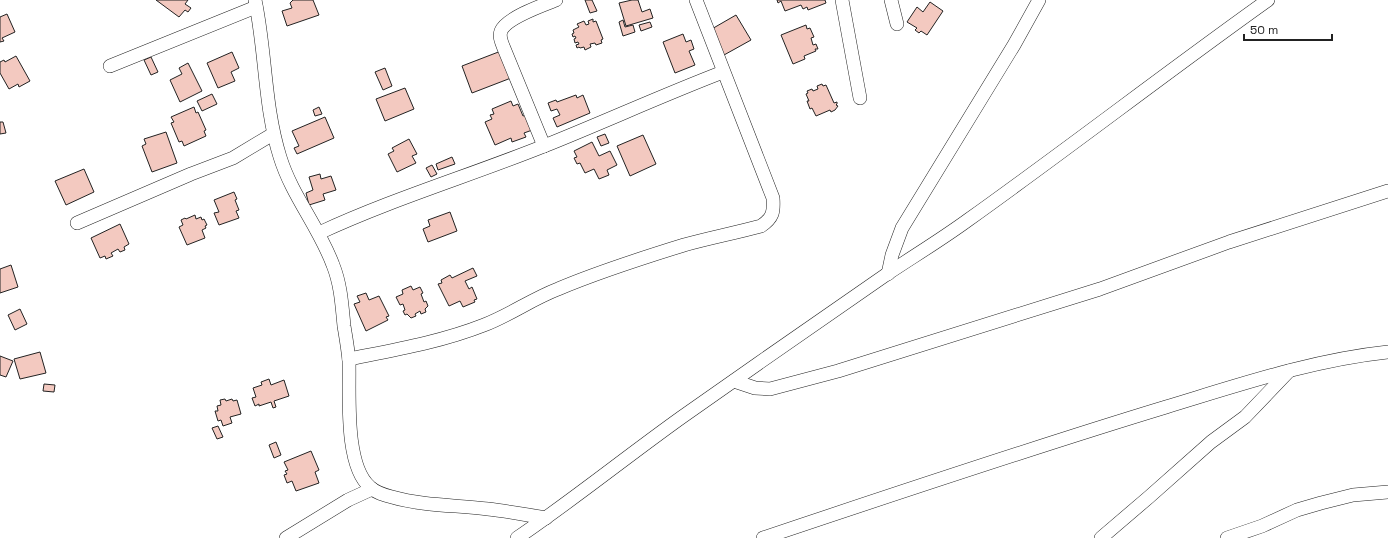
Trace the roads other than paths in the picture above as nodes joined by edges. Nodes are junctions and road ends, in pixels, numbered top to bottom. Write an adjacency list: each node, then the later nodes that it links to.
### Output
1 (556, 0): 13 (street)
2 (696, 0): 10 (street)
3 (842, 0): 11 (street)
4 (891, 0): 8 (street)
5 (1039, 0): 17 (street)
6 (1268, 0): 17 (street)
7 (255, 4): 9 (street); 12 (street)
8 (897, 24)
9 (110, 66)
10 (723, 72): 13 (street); 19 (street)
11 (860, 98)
12 (273, 134): 15 (street); 16 (street)
13 (544, 146): 16 (street)
14 (1388, 191): 21 (street)
15 (77, 223)
16 (319, 233): 19 (street)
17 (888, 274): 21 (street)
18 (1388, 352): 20 (street)
19 (349, 359): 22 (street)
20 (1290, 370): 27 (street); 28 (street)
21 (734, 381): 24 (street)
22 (372, 489): 24 (street); 25 (street)
23 (1388, 492): 29 (street)
24 (546, 518): 26 (street)
25 (286, 538)
26 (517, 538)
27 (764, 538)
28 (1101, 538)
29 (1227, 538)

